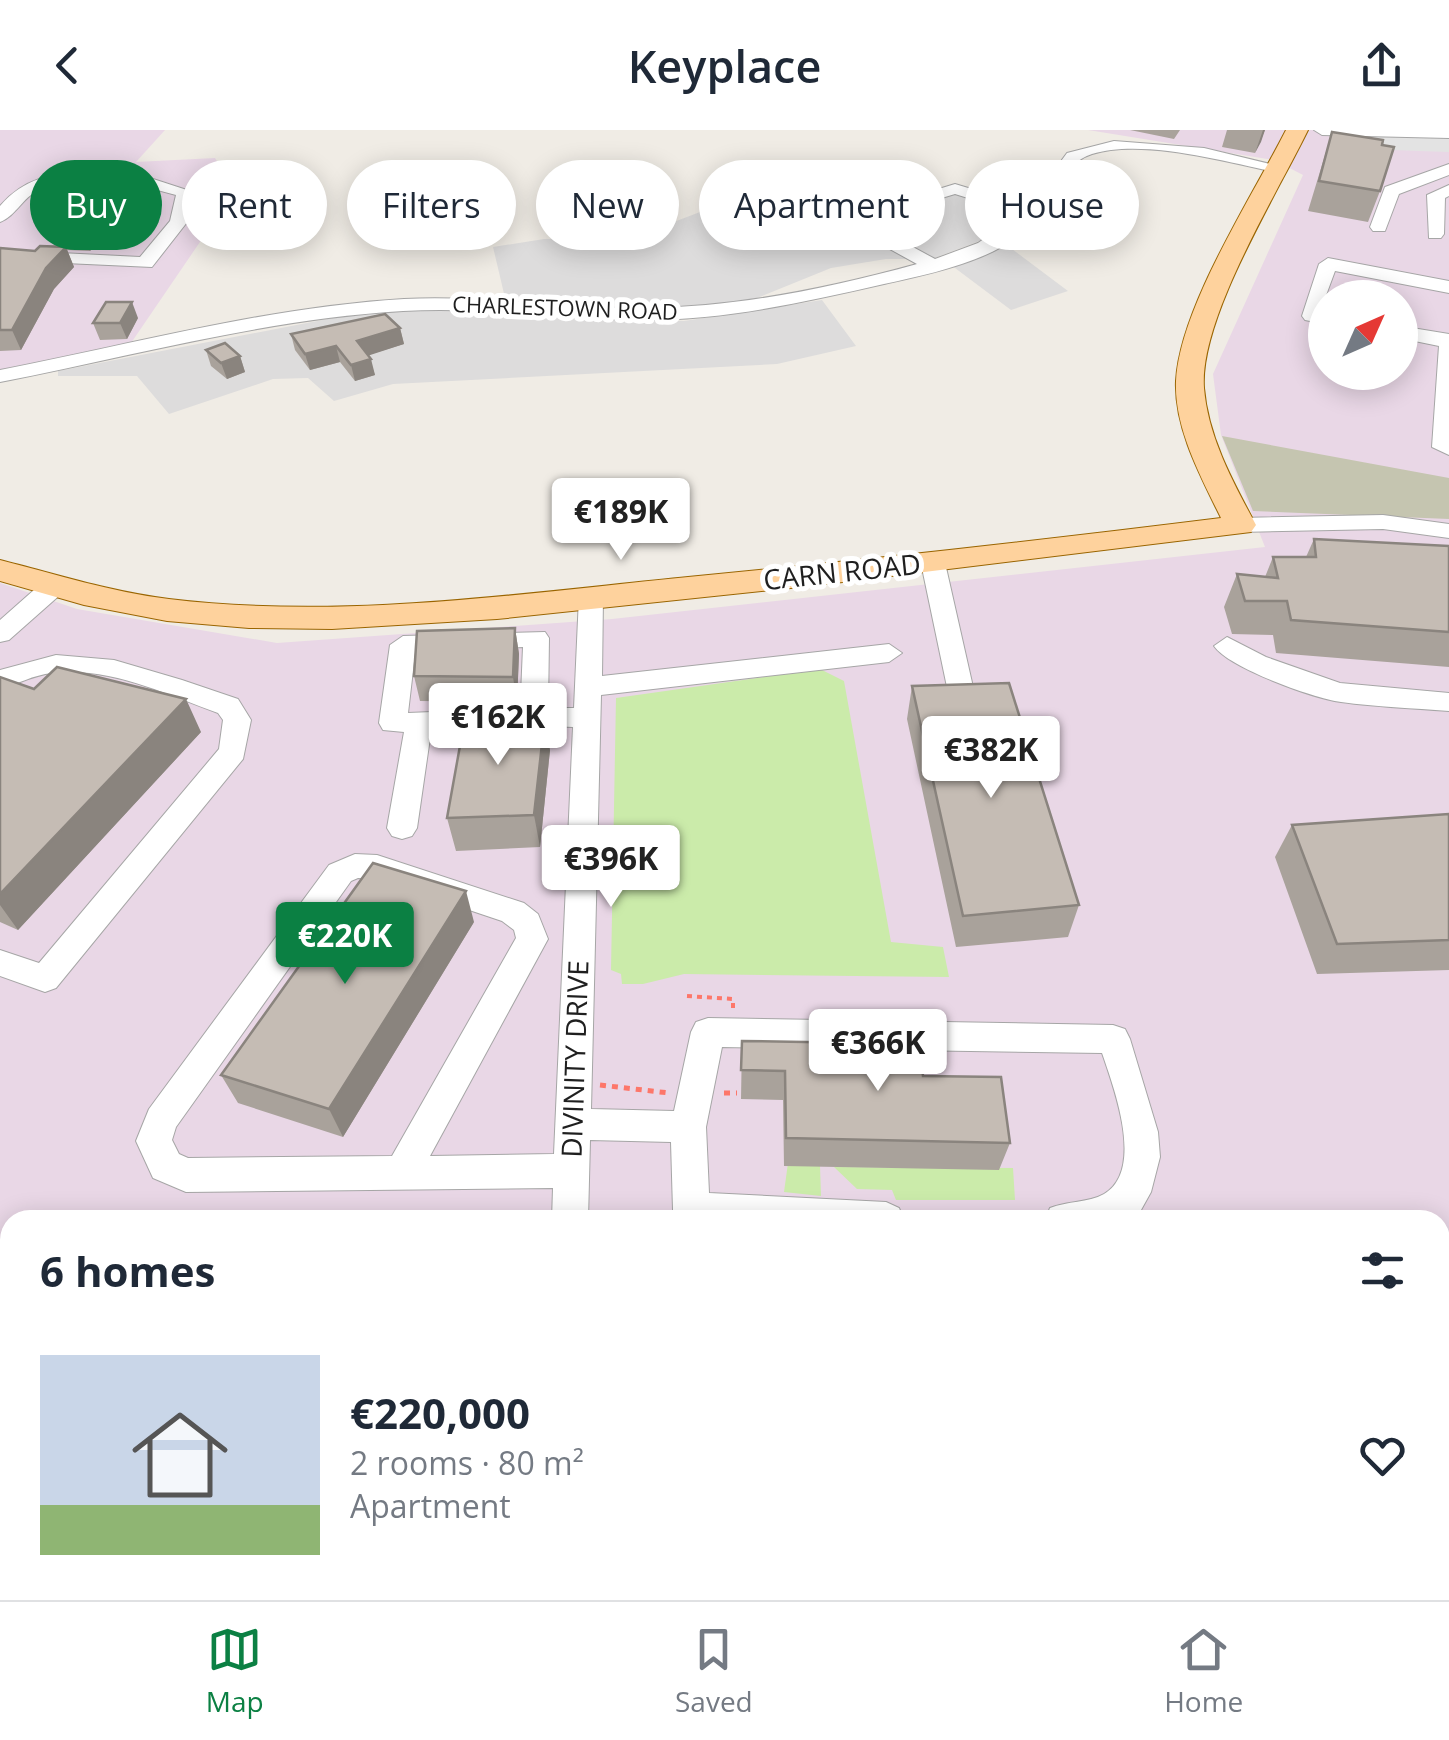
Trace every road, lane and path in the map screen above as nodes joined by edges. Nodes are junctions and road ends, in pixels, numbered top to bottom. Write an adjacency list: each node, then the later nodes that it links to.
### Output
1 (1298, 130): 5 (main road)
2 (1322, 130): 3 (street)
3 (1449, 134)
4 (1070, 160): 5 (street, CHARLESTOWN ROAD)
5 (1279, 168): 23 (main road)
6 (1449, 169): 9 (street)
7 (1449, 190): 10 (street)
8 (0, 217): 13 (street)
9 (1380, 227)
10 (1435, 234)
11 (905, 250): 14 (street)
12 (974, 250): 14 (street, CHARLESTOWN ROAD)
13 (0, 254)
14 (930, 264): 21 (street, CHARLESTOWN ROAD)
15 (1323, 280): 16 (street)
16 (1412, 280)
17 (1418, 281): 18 (street)
18 (1449, 287)
19 (1418, 335): 20 (street)
20 (1449, 341): 22 (street)
21 (0, 376)
22 (1449, 448)
23 (1240, 525): 24 (street, CARN ROAD); 25 (main road, CARN ROAD)
24 (1449, 531)
25 (933, 563): 28 (main road, CARN ROAD); 33 (street)
26 (0, 570): 27 (main road, CARN ROAD)
27 (52, 588): 28 (main road, CARN ROAD); 29 (street)
28 (591, 598): 34 (street, DIVINITY DRIVE)
29 (0, 634)
30 (1227, 646): 35 (street)
31 (888, 653): 34 (street)
32 (0, 680): 39 (street)
33 (960, 687)
34 (588, 702): 36 (street); 40 (street, DIVINITY DRIVE)
35 (1449, 702)
36 (534, 718): 37 (street); 37 (street)
37 (420, 722): 38 (street)
38 (402, 828)
39 (0, 962)
40 (572, 1124): 41 (street); 43 (street, DIVINITY DRIVE)
41 (688, 1127): 45 (street); 46 (street)
42 (403, 1170): 42 (street); 43 (street)
43 (571, 1172): 44 (street, DIVINITY DRIVE)
44 (570, 1210)
45 (691, 1210)
46 (1112, 1210)

